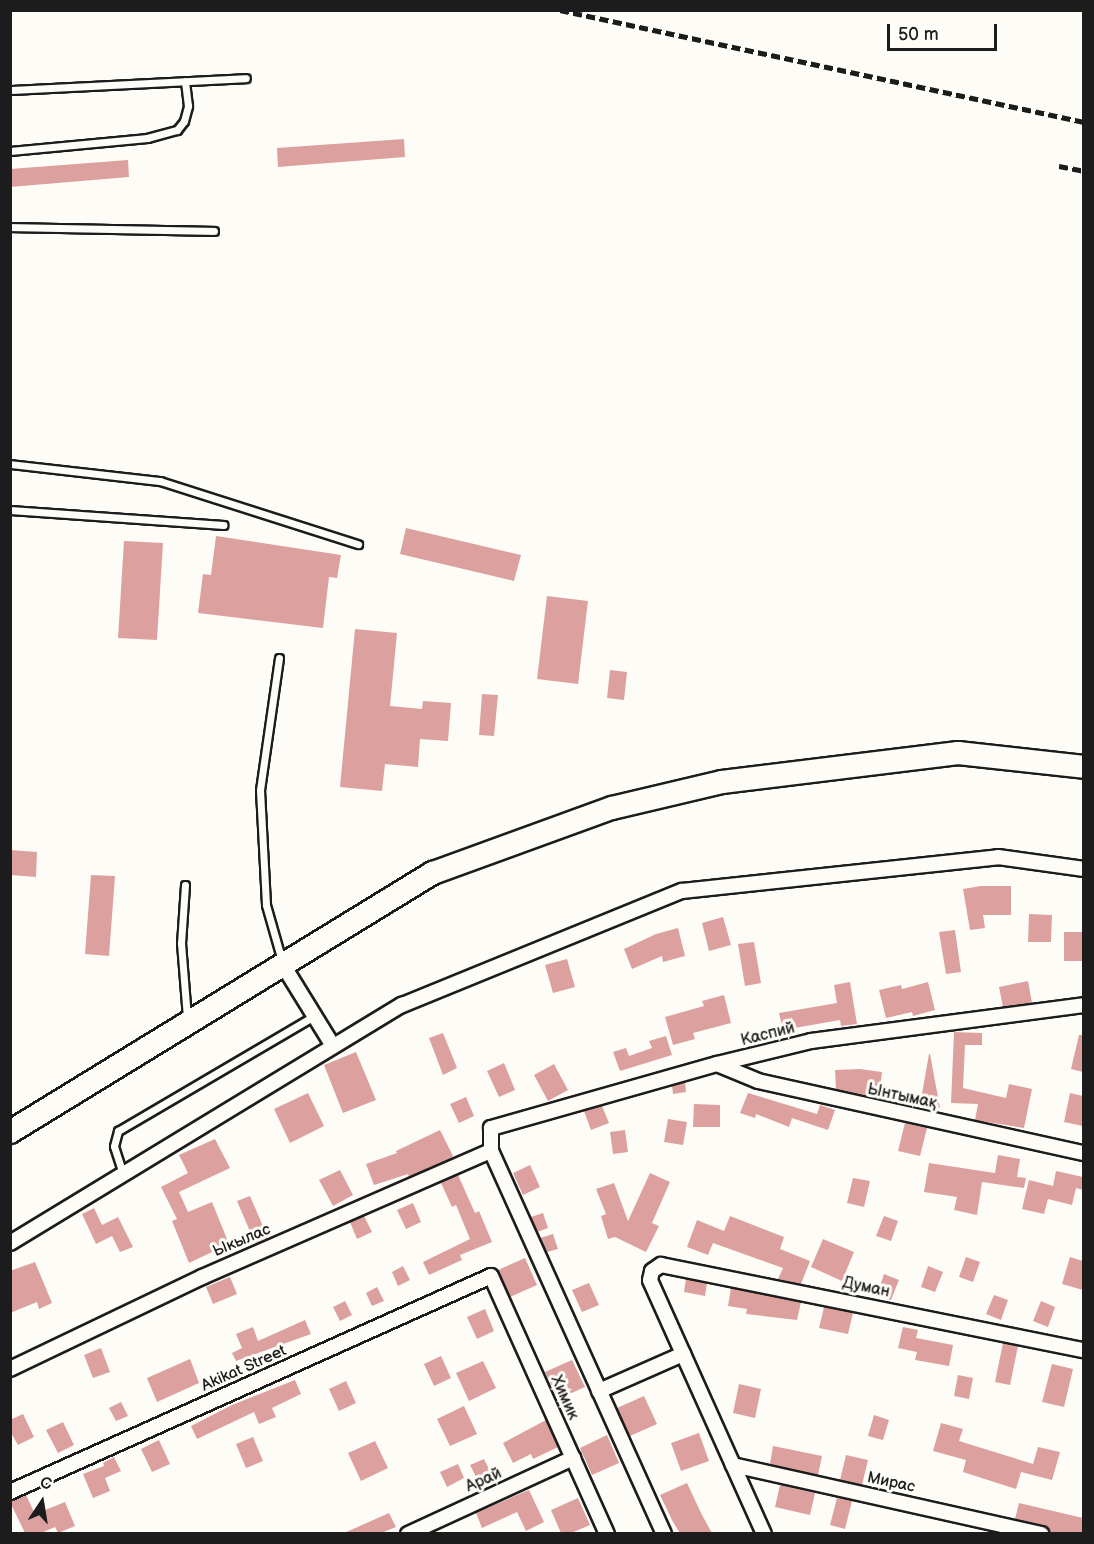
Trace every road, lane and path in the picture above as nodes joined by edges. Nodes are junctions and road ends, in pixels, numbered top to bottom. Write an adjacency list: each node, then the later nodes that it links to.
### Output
1 (246, 78): 2 (lane)
2 (185, 81): 3 (lane); 4 (lane)
3 (10, 90)
4 (10, 151)
5 (10, 227): 6 (lane)
6 (214, 231)
7 (10, 464): 10 (lane)
8 (10, 510): 9 (lane)
9 (223, 525)
10 (358, 544)
11 (279, 658): 15 (lane)
12 (1083, 767): 15 (main road)
13 (1083, 869): 19 (street)
14 (185, 885): 18 (lane)
15 (283, 965): 17 (street); 18 (main road)
16 (1083, 1005): 20 (street, Каспий)
17 (315, 1016): 19 (street); 24 (lane)
18 (188, 1024): 21 (main road)
19 (333, 1046): 24 (street)
20 (717, 1064): 22 (street, Каспий); 23 (street, Ынтымақ)
21 (10, 1132)
22 (491, 1151): 29 (street, Ыкылас); 30 (street)
23 (1083, 1153)
24 (123, 1174): 25 (street)
25 (10, 1243)
26 (491, 1276): 31 (street, Химик); 33 (street, Akikat Street)
27 (1083, 1350): 28 (street, Думан)
28 (683, 1354): 30 (street); 32 (street)
29 (10, 1369)
30 (599, 1391): 36 (street)
31 (573, 1458): 34 (street, Арай); 35 (street, Химик)
32 (733, 1465): 37 (street); 38 (street, Мирас)
33 (10, 1492)
34 (408, 1533)
35 (607, 1533)
36 (664, 1533)
37 (764, 1533)
38 (1041, 1533)

